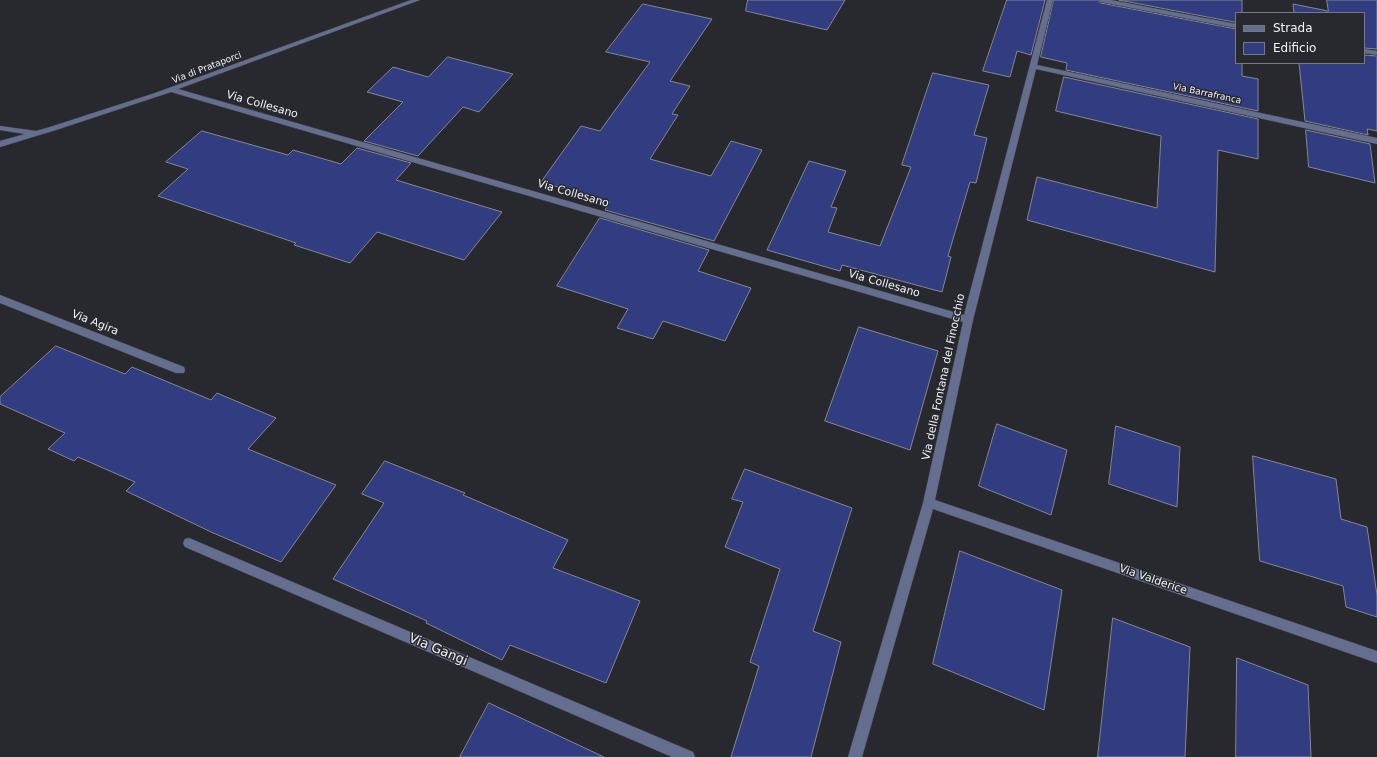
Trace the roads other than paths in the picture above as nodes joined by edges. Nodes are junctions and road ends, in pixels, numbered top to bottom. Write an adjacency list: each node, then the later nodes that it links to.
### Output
1 (417, 0): 8 (street, Via di Prataporci)
2 (1050, 0): 7 (street, Via della Fontana del Finocchio)
3 (1101, 0): 4 (street)
4 (1235, 26)
5 (1365, 51): 6 (street)
6 (1377, 53)
7 (1033, 66): 11 (street, Via Barrafranca); 14 (street, Via della Fontana del Finocchio)
8 (172, 90): 10 (street, Via di Prataporci); 14 (street, Via Collesano)
9 (0, 128): 10 (street)
10 (38, 134): 12 (street, Via di Prataporci)
11 (1377, 141)
12 (0, 144)
13 (0, 299): 15 (street, Via Agira)
14 (968, 320): 16 (street, Via della Fontana del Finocchio)
15 (180, 370)
16 (929, 503): 18 (street, Via Valderice); 20 (street, Via della Fontana del Finocchio)
17 (189, 544): 19 (street, Via Gangi)
18 (1377, 657)
19 (688, 757)
20 (855, 757)

